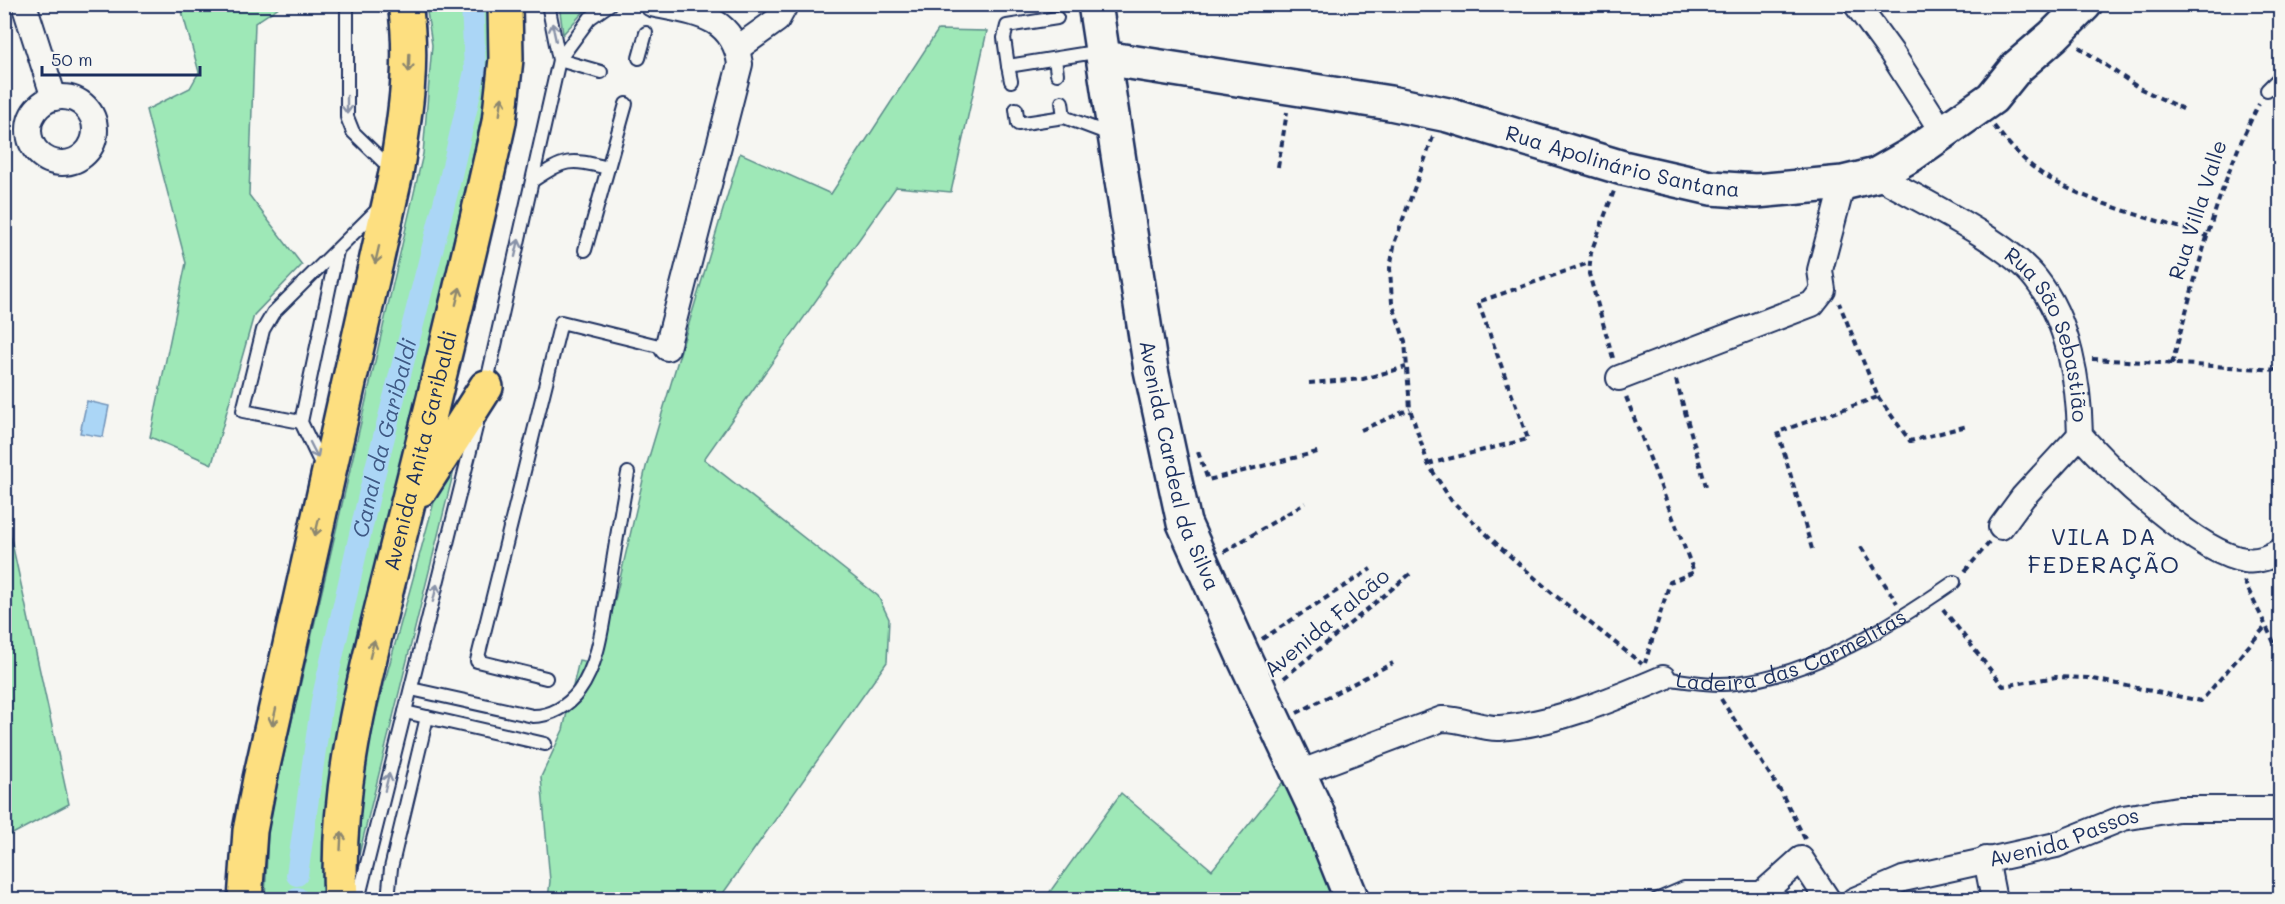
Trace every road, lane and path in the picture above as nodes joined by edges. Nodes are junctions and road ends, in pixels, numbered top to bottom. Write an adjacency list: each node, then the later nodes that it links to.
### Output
1 (24, 4): 27 (street)
2 (347, 4): 42 (lane, one-way to 42)
3 (405, 4): 42 (main road, one-way to 42)
4 (505, 4): 70 (main road, Avenida Anita Garibaldi, one-way to 4)
5 (548, 4): 19 (lane, one-way to 5)
6 (610, 4): 19 (lane)
7 (652, 4): 15 (street)
8 (786, 4): 15 (street)
9 (1095, 4): 16 (street, Avenida Cardeal da Silva)
10 (1856, 4): 35 (street)
11 (2085, 4): 13 (street, Rua Apolinário Santana)
12 (1057, 18): 20 (lane)
13 (2059, 31): 30 (street, Rua Apolinário Santana); 32 (path)
14 (646, 33): 17 (lane)
15 (738, 48): 48 (street)
16 (1103, 54): 18 (lane); 25 (street, Rua Apolinário Santana); 36 (street, Avenida Cardeal da Silva)
17 (639, 58)
18 (1055, 59): 20 (lane); 22 (lane)
19 (559, 60): 21 (lane); 40 (lane)
20 (1008, 66): 24 (lane)
21 (601, 72)
22 (1057, 74)
23 (2280, 77): 26 (lane)
24 (1011, 81)
25 (1291, 88): 33 (street, Rua Apolinário Santana); 37 (path)
26 (2267, 90): 43 (path, Rua Villa Valle)
27 (54, 98)
28 (1062, 102): 34 (lane)
29 (626, 104): 38 (lane)
30 (1980, 108): 35 (street, Rua Apolinário Santana); 43 (path)
31 (1016, 109): 34 (lane)
32 (2187, 111)
33 (1439, 113): 41 (street, Rua Apolinário Santana); 52 (path)
34 (1064, 117): 36 (lane)
35 (1943, 133): 39 (street, Rua Apolinário Santana)
36 (1115, 137): 76 (street, Avenida Cardeal da Silva)
37 (1278, 167)
38 (608, 168): 40 (lane); 45 (lane)
39 (1876, 175): 41 (street, Rua Apolinário Santana); 49 (street, Rua São Sebastião)
40 (532, 182): 56 (lane, one-way to 40)
41 (1843, 183): 47 (street)
42 (393, 184): 44 (lane); 66 (main road, one-way to 66)
43 (2208, 236): 51 (path, Rua Villa Valle)
44 (337, 250): 59 (lane); 59 (lane)
45 (585, 250)
46 (1589, 263): 64 (path)
47 (1823, 290): 50 (street); 57 (path)
48 (667, 348): 88 (lane)
49 (2070, 357): 51 (path); 62 (street, Rua São Sebastião)
50 (1670, 359): 54 (street); 68 (path)
51 (2172, 364): 53 (path)
52 (1406, 367): 55 (path); 58 (path)
53 (2280, 370)
54 (1619, 378)
55 (1309, 383)
56 (486, 387): 70 (main road); 90 (lane, one-way to 56)
57 (1878, 397): 60 (path); 73 (path)
58 (1410, 409): 61 (path); 64 (path)
59 (301, 422): 66 (lane, one-way to 66)
60 (1967, 426)
61 (1361, 429)
62 (2080, 435): 71 (street); 75 (street, Rua São Sebastião)
63 (1321, 451): 67 (path)
64 (1428, 464): 87 (path)
65 (628, 473): 90 (lane)
66 (328, 477): 100 (main road, one-way to 100)
67 (1208, 480)
68 (1706, 486)
69 (1305, 503): 76 (path)
70 (406, 514): 101 (main road, Avenida Anita Garibaldi, one-way to 70)
71 (2001, 527): 80 (path)
72 (1861, 547): 82 (path)
73 (1812, 549)
74 (2280, 551): 75 (street, Rua São Sebastião)
75 (2232, 556): 83 (path)
76 (1203, 565): 84 (street, Avenida Cardeal da Silva)
77 (1371, 569): 84 (path)
78 (1694, 572): 87 (path)
79 (1410, 574): 91 (path, Avenida Falcão)
80 (1954, 582): 81 (lane, Ladeira das Carmelitas)
81 (1934, 596): 82 (lane, Ladeira das Carmelitas); 83 (path)
82 (1905, 616): 89 (lane, Ladeira das Carmelitas)
83 (2266, 626): 85 (path)
84 (1242, 653): 91 (street, Avenida Cardeal da Silva)
85 (2280, 655)
86 (1394, 663): 91 (path)
87 (1654, 672): 89 (lane, Ladeira das Carmelitas); 95 (street, Ladeira das Carmelitas)
88 (546, 678)
89 (1711, 684): 97 (path)
90 (411, 689): 92 (lane)
91 (1269, 711): 95 (street, Avenida Cardeal da Silva)
92 (405, 712): 93 (lane); 102 (lane, one-way to 92)
93 (427, 717): 94 (lane); 103 (lane)
94 (545, 744)
95 (1299, 773): 104 (street, Avenida Cardeal da Silva)
96 (2280, 809): 98 (street, Avenida Passos)
97 (1802, 859): 99 (street); 106 (street)
98 (1986, 859): 107 (street, Avenida Passos); 108 (street)
99 (1762, 894): 105 (lane)
100 (245, 900)
101 (341, 900)
102 (358, 900)
103 (388, 900)
104 (1352, 900)
105 (1656, 900)
106 (1828, 900)
107 (1854, 900)
108 (1994, 900)

